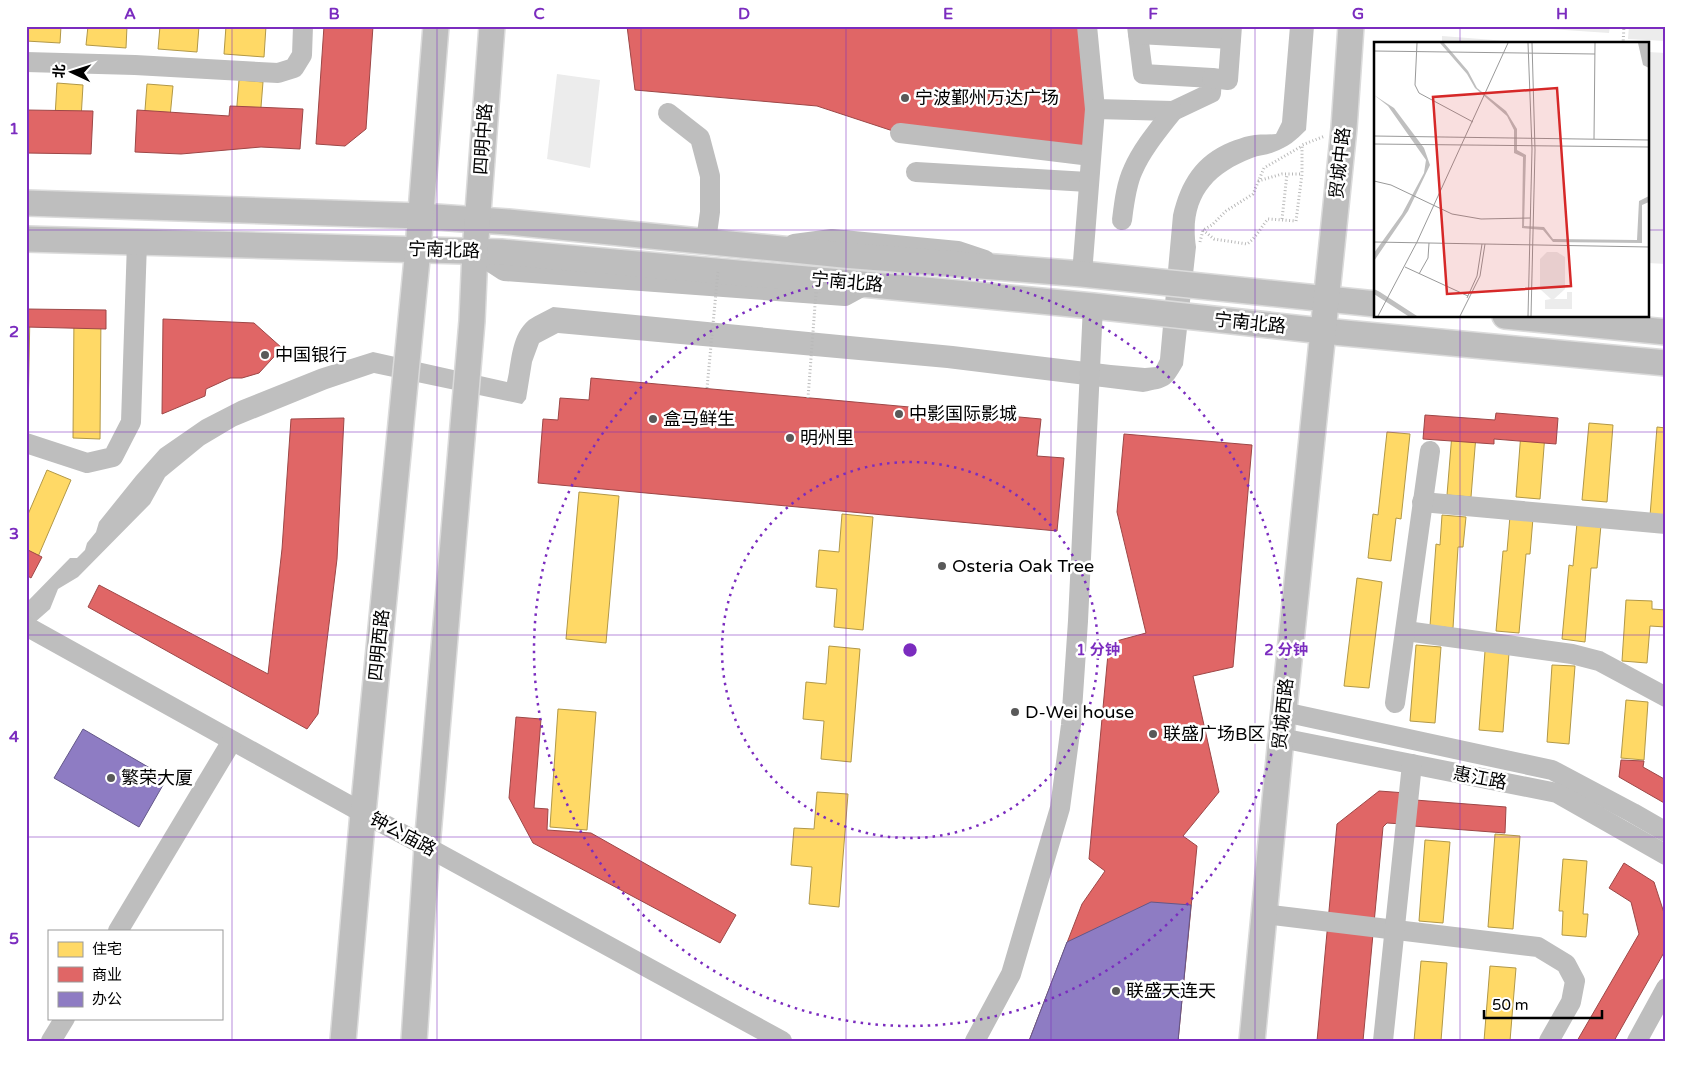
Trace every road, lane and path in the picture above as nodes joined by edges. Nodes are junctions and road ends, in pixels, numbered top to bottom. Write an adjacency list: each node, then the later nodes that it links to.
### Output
1 (303, 26): 10 (street)
2 (436, 26): 25 (main road)
3 (492, 26): 27 (main road, 四明中路)
4 (1087, 26): 12 (street)
5 (1351, 26): 15 (main road, 贸城中路)
6 (1624, 26): 9 (path)
7 (1137, 30): 8 (street); 11 (street)
8 (1231, 32): 11 (street)
9 (1623, 42)
10 (26, 62)
11 (1212, 78): 13 (street)
12 (1095, 108): 13 (street); 18 (street)
13 (1173, 111): 28 (street)
14 (668, 113): 31 (street)
15 (1344, 128): 17 (path); 40 (main road, 贸城中路)
16 (900, 133): 18 (street)
17 (1302, 145): 21 (path); 22 (path)
18 (1091, 156): 23 (street)
19 (916, 172): 23 (street)
20 (1287, 174): 21 (path); 22 (path); 26 (path)
21 (1302, 174): 26 (path)
22 (1257, 181): 29 (path)
23 (1088, 182): 37 (street)
24 (26, 203): 25 (main road, 宁南北路)
25 (421, 216): 27 (main road, 宁南北路); 34 (main road)
26 (1282, 219): 29 (path)
27 (477, 220): 31 (main road, 宁南北路); 35 (main road, 四明中路)
28 (1122, 220)
29 (1203, 230): 33 (path)
30 (26, 239): 32 (main road, 宁南北路)
31 (706, 241): 37 (main road, 宁南北路)
32 (137, 242): 34 (main road, 宁南北路); 49 (street)
33 (1200, 242)
34 (418, 249): 35 (main road, 宁南北路); 61 (main road, 四明西路)
35 (475, 252): 36 (main road, 宁南北路); 39 (street); 63 (main road)
36 (718, 271): 38 (main road, 宁南北路); 47 (path, bridge)
37 (1082, 274): 40 (main road, 宁南北路)
38 (816, 279): 39 (main road, 宁南北路); 48 (path, bridge)
39 (867, 284): 42 (main road, 宁南北路)
40 (1326, 299): 41 (main road, 宁南北路); 44 (main road, 贸城西路)
41 (1374, 304)
42 (1093, 306): 44 (main road, 宁南北路); 74 (street)
43 (1525, 318): 45 (main road)
44 (1323, 331): 46 (main road, 宁南北路); 57 (main road, 贸城西路)
45 (1666, 332)
46 (1666, 363)
47 (707, 388)
48 (808, 398)
49 (26, 443)
50 (1430, 451): 51 (street)
51 (1422, 502): 52 (street); 54 (street)
52 (1666, 524)
53 (26, 626): 59 (street, 钟公庙路)
54 (1406, 631): 55 (street); 56 (street)
55 (1666, 697)
56 (1395, 703)
57 (1284, 712): 58 (main road, 贸城西路); 62 (street, 惠江路)
58 (1281, 738): 60 (street, 惠江路); 65 (main road, 贸城西路)
59 (232, 741): 61 (street, 钟公庙路); 66 (street)
60 (1412, 764): 64 (street, 惠江路); 67 (street)
61 (362, 813): 63 (street, 钟公庙路); 71 (main road, 四明西路)
62 (1666, 832)
63 (427, 847): 72 (main road); 73 (street, 钟公庙路)
64 (1666, 855)
65 (1264, 914): 67 (street); 75 (main road, 贸城西路)
66 (119, 930)
67 (1394, 930): 76 (street); 77 (street)
68 (1666, 988): 78 (street)
69 (64, 1020): 70 (street)
70 (51, 1041)
71 (343, 1041)
72 (414, 1041)
73 (782, 1041)
74 (975, 1041)
75 (1252, 1041)
76 (1383, 1041)
77 (1549, 1041)
78 (1636, 1041)

